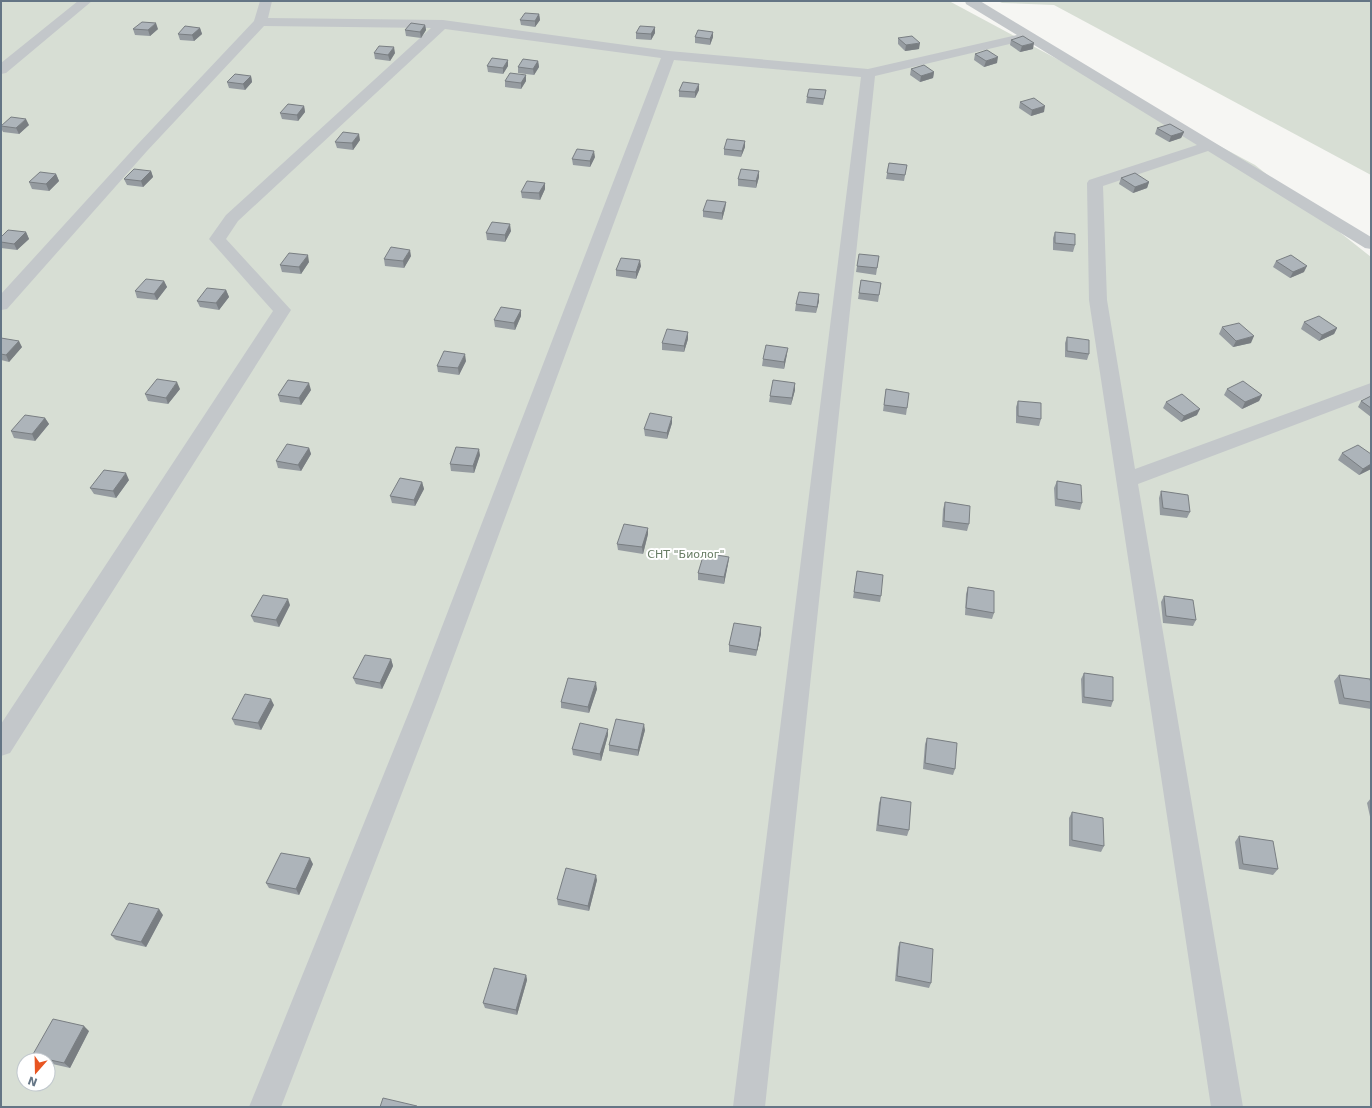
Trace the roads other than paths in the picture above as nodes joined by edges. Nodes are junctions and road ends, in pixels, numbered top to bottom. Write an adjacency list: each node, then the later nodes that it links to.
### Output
1 (86, 1): 8 (lane)
2 (266, 1): 4 (lane)
3 (971, 1): 6 (lane)
4 (260, 22): 5 (lane); 12 (lane)
5 (443, 24): 7 (lane); 15 (lane)
6 (1028, 36): 9 (lane); 10 (lane)
7 (669, 55): 9 (lane); 16 (lane)
8 (1, 70)
9 (868, 73): 17 (lane)
10 (1209, 146): 11 (lane); 14 (lane)
11 (1371, 244)
12 (1, 305)
13 (1371, 389): 14 (lane)
14 (1127, 480): 18 (lane)
15 (1, 745)
16 (265, 1107)
17 (749, 1107)
18 (1227, 1107)

